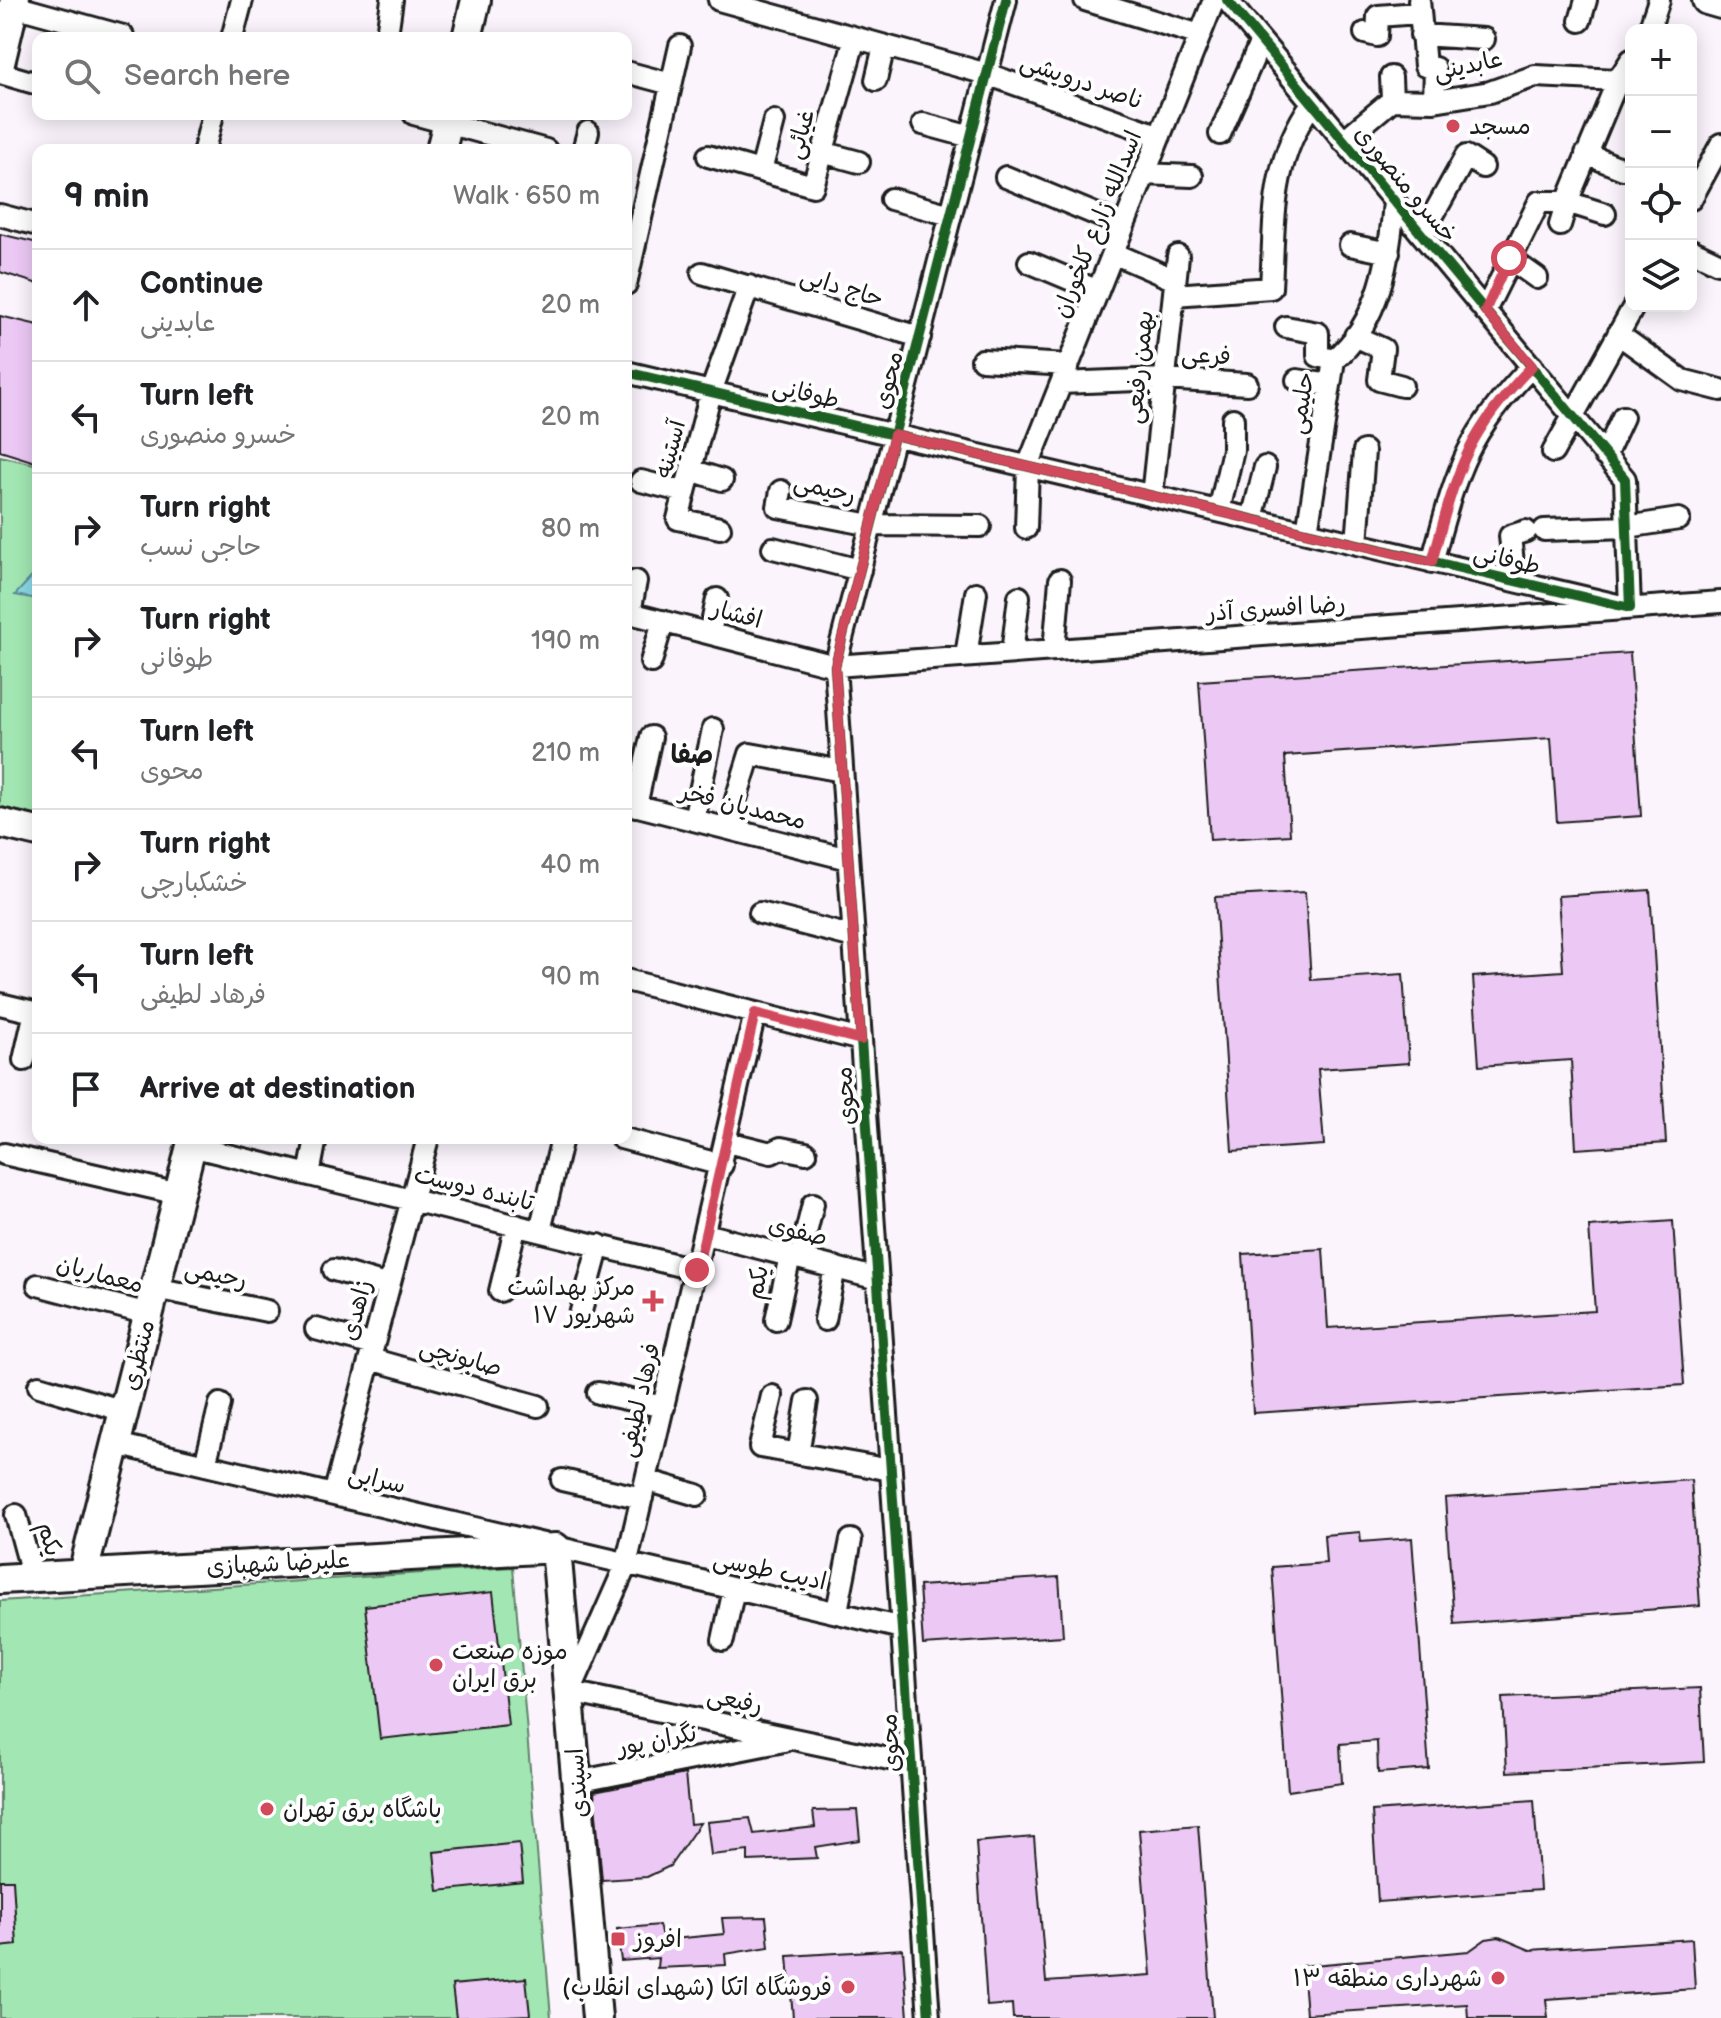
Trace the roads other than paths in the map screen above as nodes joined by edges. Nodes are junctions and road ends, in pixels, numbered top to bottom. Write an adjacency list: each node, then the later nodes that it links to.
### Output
1 (242, 0): 19 (street)
2 (392, 0): 17 (street)
3 (476, 0): 20 (main road)
4 (719, 0): 24 (street)
5 (1006, 0): 32 (street, محوی)
6 (1085, 0): 22 (street)
7 (1214, 0): 22 (street, اسدالله زارع کلخوران)
8 (1227, 0): 26 (street, خسرو منصوری)
9 (1586, 0): 15 (street)
10 (1659, 0): 16 (street)
11 (1707, 0): 13 (main road)
12 (14, 3): 18 (street); 29 (main road)
13 (1721, 4)
14 (1419, 7): 21 (street); 23 (street)
15 (1580, 21)
16 (1651, 24)
17 (388, 28)
18 (110, 32)
19 (234, 32)
20 (468, 32)
21 (1365, 33)
22 (1200, 35): 47 (street, اسدالله زارع کلخوران)
23 (1421, 35): 25 (street); 39 (street)
24 (855, 38): 28 (street); 53 (street, غیائی)
25 (1484, 39)
26 (1261, 41): 40 (street, خسرو منصوری); 46 (street)
27 (680, 46): 37 (street)
28 (884, 46): 32 (street); 34 (street)
29 (0, 63)
30 (0, 73): 35 (street)
31 (632, 74): 37 (street)
32 (987, 74): 47 (street, ناصر درویشی); 48 (street, محوی)
33 (1391, 77): 38 (street)
34 (876, 80)
35 (32, 82)
36 (1624, 82): 39 (street, عابدینی); 54 (street)
37 (671, 84): 79 (street)
38 (1392, 100): 39 (street, عابدینی); 49 (street)
39 (1434, 101)
40 (1312, 103): 49 (street, خسرو منصوری); 86 (street, بهمن رفیعی)
41 (212, 120): 50 (street)
42 (427, 120): 45 (street)
43 (774, 121): 59 (street)
44 (923, 124): 48 (street)
45 (446, 129): 51 (street)
46 (1220, 134)
47 (1160, 136): 60 (street, اسدالله زارع کلخوران)
48 (971, 137): 69 (street, محوی)
49 (1343, 141): 65 (street, خسرو منصوری)
50 (206, 144)
51 (514, 144)
52 (1721, 144): 63 (street)
53 (822, 152): 56 (street); 59 (street, غیائی)
54 (1586, 154): 58 (street); 66 (street)
55 (708, 156): 59 (street, غیائی)
56 (859, 162)
57 (1483, 167): 73 (street)
58 (1623, 169)
59 (761, 171)
60 (1144, 174): 61 (street); 72 (street, اسدالله زارع کلخوران)
61 (1192, 176)
62 (1006, 177): 72 (street)
63 (1697, 188)
64 (891, 199): 69 (street)
65 (1394, 201): 73 (street, خسرو منصوری); 76 (street, حلیمی)
66 (1567, 202): 67 (street); 71 (street); 80 (street)
67 (1605, 214)
68 (0, 215): 70 (street)
69 (951, 215): 93 (street, محوی)
70 (32, 223)
71 (1560, 225)
72 (1124, 226): 75 (street, اسدالله زارع کلخوران)
73 (1422, 235): 88 (street, خسرو منصوری)
74 (1350, 245): 76 (street)
75 (1113, 253): 86 (street); 87 (street, اسدالله زارع کلخوران)
76 (1389, 253): 92 (street, حلیمی)
77 (1697, 253): 82 (street)
78 (1178, 256): 86 (street)
79 (632, 257)
80 (1509, 258): 84 (street); 88 (street)
81 (1029, 262): 87 (street)
82 (1718, 263)
83 (702, 273): 85 (street, حاج دایی)
84 (1537, 278)
85 (749, 286): 93 (street, حاج دایی); 105 (street)
86 (1174, 287): 99 (street, بهمن رفیعی)
87 (1098, 291): 98 (street, اسدالله زارع کلخوران)
88 (1485, 311): 96 (street, خسرو منصوری)
89 (1631, 312): 91 (street)
90 (1286, 327): 95 (street)
91 (1618, 334): 104 (street); 106 (street)
92 (1355, 336): 95 (street, حلیمی); 103 (street)
93 (920, 337): 109 (street, محوی)
94 (982, 360): 98 (street, فرعی)
95 (1334, 360): 102 (street, حلیمی)
96 (1532, 366): 106 (street, خسرو منصوری); 130 (street)
97 (632, 373): 105 (street, طوفانی)
98 (1065, 374): 99 (street, فرعی); 113 (street, اسدالله زارع کلخوران)
99 (1163, 379): 101 (street, فرعی); 119 (street, بهمن رفیعی)
100 (1297, 380): 102 (street)
101 (1247, 384)
102 (1330, 385): 128 (street, حلیمی)
103 (1402, 386)
104 (1721, 390)
105 (711, 392): 109 (street, طوفانی); 115 (street, آستینه)
106 (1574, 417): 111 (street); 112 (street, خسرو منصوری)
107 (1623, 417): 112 (street)
108 (1233, 419): 120 (street)
109 (894, 435): 113 (street, طوفانی); 123 (street, محوی)
110 (1364, 451): 129 (street)
111 (1553, 452)
112 (1605, 456): 125 (street, خسرو منصوری)
113 (1028, 466): 119 (street, طوفانی); 127 (street, اسدالله زارع کلخوران)
114 (1265, 467): 121 (street)
115 (691, 470): 116 (street); 118 (street, آستینه)
116 (722, 480)
117 (641, 481): 118 (street)
118 (685, 492): 126 (street, آستینه)
119 (1152, 496): 120 (street, طوفانی)
120 (1219, 511): 121 (street, طوفانی)
121 (1252, 519): 128 (street, طوفانی)
122 (1679, 519): 125 (street)
123 (871, 525): 124 (street, رحیمی); 131 (street, محوی); 131 (street, رحیمی)
124 (980, 526)
125 (1627, 527): 134 (street); 140 (street, خسرو منصوری)
126 (720, 528)
127 (1026, 528)
128 (1307, 532): 129 (street, طوفانی)
129 (1357, 544): 130 (street, طوفانی)
130 (1432, 562): 134 (street, طوفانی)
131 (860, 570): 148 (street, محوی)
132 (1060, 580): 144 (street)
133 (636, 581): 136 (street)
134 (1515, 581): 140 (street, طوفانی)
135 (976, 593): 146 (street)
136 (632, 596)
137 (1019, 597): 145 (street)
138 (717, 599): 143 (street)
139 (1721, 602): 140 (street, رضا افسری آذر)
140 (1630, 608): 144 (street, رضا افسری آذر)
141 (632, 613): 142 (street, افشار)
142 (663, 621): 143 (street, افشار); 147 (street)
143 (710, 633): 148 (street, افشار)
144 (1054, 650): 145 (street, رضا افسری آذر)
145 (1012, 653): 146 (street, رضا افسری آذر)
146 (966, 656): 148 (street, رضا افسری آذر)
147 (651, 662)
148 (835, 666): 151 (street, محوی)
149 (713, 729): 154 (street)
150 (651, 737): 152 (street)
151 (842, 771): 156 (street); 158 (street, محوی)
152 (632, 801)
153 (632, 804): 154 (street, محمدیان فخر)
154 (694, 820): 156 (street, محمدیان فخر)
155 (0, 823): 157 (main road)
156 (727, 828): 158 (street, محمدیان فخر)
157 (32, 831)
158 (848, 859): 160 (street, محوی)
159 (760, 913): 160 (street)
160 (854, 937): 166 (street, محوی)
161 (632, 982): 164 (street)
162 (0, 1004): 163 (street)
163 (32, 1011)
164 (755, 1013): 166 (street); 169 (street, فرهاد لطیفی)
165 (32, 1030): 167 (street)
166 (861, 1040): 190 (street, محوی)
167 (24, 1060)
168 (632, 1141): 177 (street)
169 (727, 1142): 175 (street); 177 (street, فرهاد لطیفی)
170 (192, 1144): 179 (main road, منتظری)
171 (199, 1144): 178 (street, تابنده دوست)
172 (315, 1144): 178 (street)
173 (426, 1144): 180 (street, زاهدی)
174 (561, 1144): 183 (street)
175 (806, 1153)
176 (4, 1154): 179 (street)
177 (722, 1165): 184 (street, فرهاد لطیفی)
178 (309, 1175): 180 (street, تابنده دوست)
179 (179, 1194): 194 (main road, منتظری)
180 (412, 1199): 182 (street, تابنده دوست); 192 (street, زاهدی)
181 (813, 1204): 186 (street, یکم)
182 (516, 1225): 183 (street, تابنده دوست); 193 (street)
183 (540, 1231): 185 (street, تابنده دوست)
184 (705, 1234): 186 (street, صفوی); 189 (street, فرهاد لطیفی)
185 (599, 1245): 189 (street, تابنده دوست); 196 (street)
186 (795, 1257): 187 (street, صفوی); 197 (street, یکم)
187 (835, 1267): 190 (street, صفوی); 198 (street)
188 (334, 1270): 192 (street)
189 (697, 1270): 207 (street, فرهاد لطیفی)
190 (878, 1279): 212 (street, محوی)
191 (38, 1285): 194 (street, معماریان)
192 (389, 1286): 200 (street, زاهدی)
193 (500, 1291)
194 (152, 1301): 195 (street, رحیمی); 208 (main road, منتظری)
195 (267, 1311)
196 (580, 1315)
197 (776, 1320)
198 (825, 1320)
199 (316, 1329): 200 (street, صابونچی)
200 (372, 1352): 206 (street, صابونچی); 215 (street, زاهدی)
201 (39, 1386): 208 (street)
202 (598, 1393): 207 (street)
203 (772, 1396): 210 (street)
204 (807, 1401): 210 (street)
205 (220, 1404): 211 (street)
206 (538, 1406)
207 (664, 1407): 214 (street, فرهاد لطیفی)
208 (124, 1411): 209 (main road, منتظری)
209 (116, 1444): 211 (street, سرابی); 221 (main road, منتظری)
210 (798, 1454): 212 (street)
211 (205, 1465): 215 (street, سرابی)
212 (891, 1470): 226 (street, محوی)
213 (562, 1480): 214 (street)
214 (644, 1489): 216 (street); 220 (street, فرهاد لطیفی)
215 (334, 1495): 219 (street, سرابی)
216 (697, 1495)
217 (16, 1515): 222 (street, یکم)
218 (851, 1540): 225 (street)
219 (556, 1548): 220 (street, سرابی); 221 (main road, علیرضا شهبازی); 228 (main road, اسپندی)
220 (626, 1565): 224 (street, ادیب طوسی); 228 (street, فرهاد لطیفی)
221 (83, 1573): 222 (main road, علیرضا شهبازی)
222 (33, 1577): 223 (main road, علیرضا شهبازی)
223 (0, 1579)
224 (734, 1589): 225 (street, ادیب طوسی); 227 (street)
225 (837, 1611): 226 (street, ادیب طوسی)
226 (902, 1628): 233 (street, محوی)
227 (723, 1640)
228 (570, 1692): 229 (street, رفیعی); 231 (main road, اسپندی)
229 (795, 1739): 230 (street, رفیعی); 231 (street, نگران پور)
230 (889, 1759)
231 (576, 1782): 232 (main road, اسپندی)
232 (597, 2018)
233 (929, 2018)

